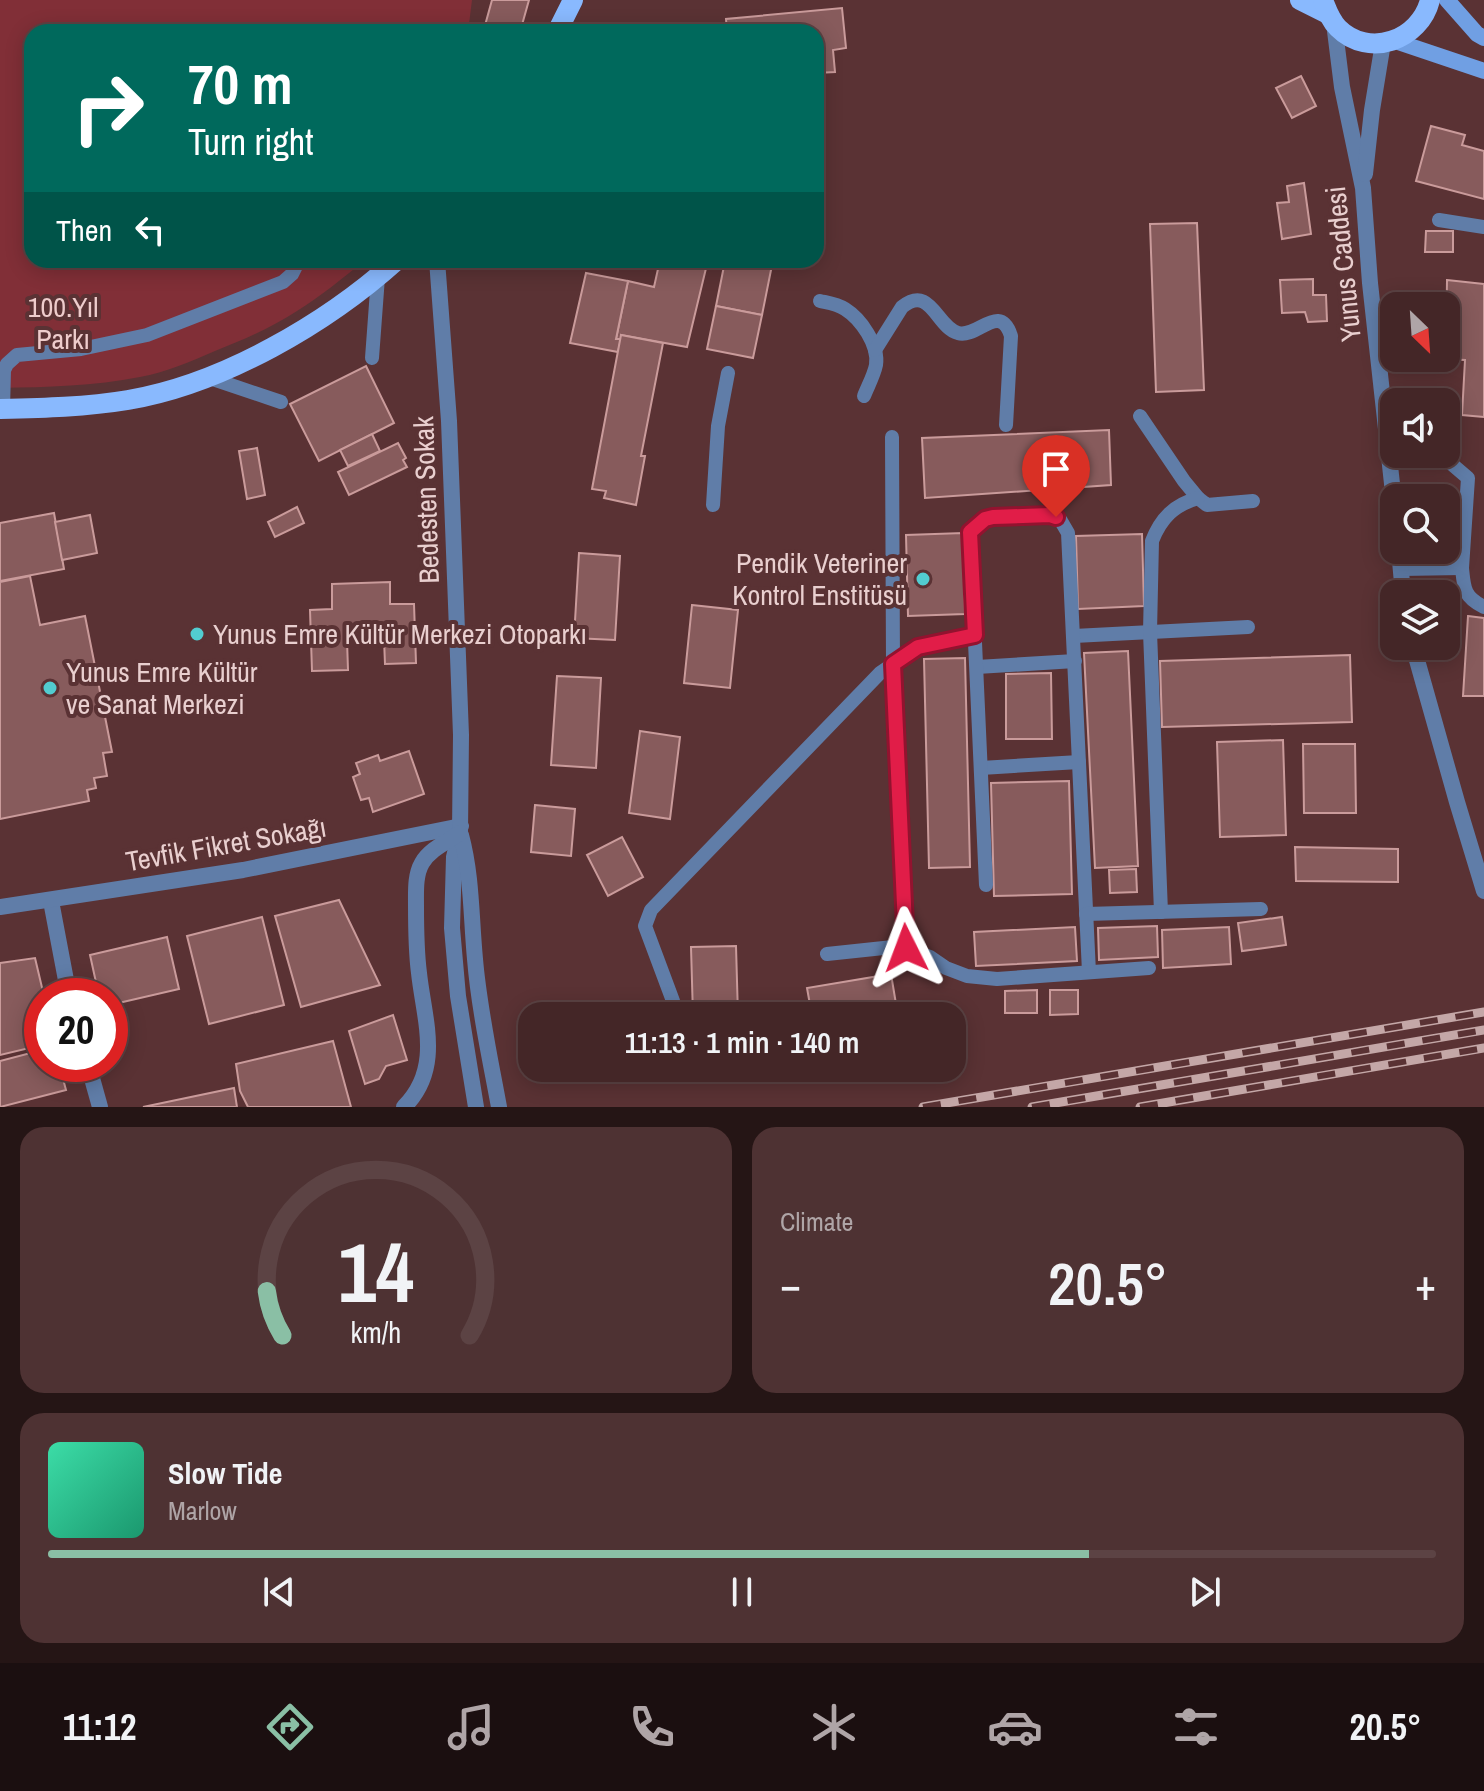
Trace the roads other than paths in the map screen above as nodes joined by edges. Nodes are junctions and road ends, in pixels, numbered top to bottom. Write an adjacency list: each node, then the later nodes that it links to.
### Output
1 (573, 0): 6 (main road)
2 (1300, 0): 5 (main road)
3 (1430, 0): 8 (main road)
4 (1447, 0): 7 (main road)
5 (1328, 12): 8 (main road); 10 (street, Yunus Caddesi)
6 (561, 24)
7 (1484, 38)
8 (1389, 42): 9 (main road); 10 (street)
9 (1484, 71)
10 (1363, 188): 22 (street, Yunus Caddesi)
11 (1439, 220): 12 (lane)
12 (1484, 227)
13 (295, 268): 25 (lane)
14 (388, 268): 16 (main road)
15 (438, 268): 48 (street, Bedesten Sokak)
16 (378, 277): 19 (lane); 21 (main road)
17 (820, 301): 18 (lane)
18 (875, 350): 23 (lane); 27 (lane)
19 (372, 358)
20 (728, 373): 32 (lane)
21 (207, 377): 24 (lane); 25 (main road)
22 (1385, 388)
23 (864, 396)
24 (281, 402)
25 (2, 409)
26 (1140, 416): 30 (lane)
27 (1006, 425)
28 (892, 437): 44 (lane)
29 (1456, 468): 34 (lane)
30 (1198, 498): 31 (lane); 39 (lane)
31 (1253, 501)
32 (713, 505)
33 (1400, 564): 35 (street)
34 (1462, 568): 35 (lane); 37 (lane)
35 (1401, 569): 36 (street)
36 (1402, 580)
37 (1484, 607)
38 (1248, 627): 39 (lane)
39 (1150, 632): 41 (lane); 54 (lane)
40 (975, 635): 41 (lane); 44 (lane); 45 (lane)
41 (1074, 636): 43 (lane)
42 (1417, 660): 50 (street)
43 (1075, 661): 45 (lane); 46 (lane)
44 (893, 664): 56 (lane); 61 (lane)
45 (977, 667): 47 (lane)
46 (1079, 762): 47 (lane); 55 (lane)
47 (981, 768): 49 (lane)
48 (460, 830): 51 (street, Tevfik Fikret Sokağı); 64 (street); 65 (street, Bedesten Sokak); 66 (street, Bedesten Sokak)
49 (986, 885)
50 (1484, 891)
51 (51, 901): 52 (street, Tevfik Fikret Sokağı); 60 (street)
52 (0, 907)
53 (1261, 909): 54 (lane)
54 (1161, 912): 55 (lane)
55 (1086, 914): 59 (lane)
56 (906, 948): 57 (lane); 59 (lane)
57 (827, 954)
58 (1149, 968): 59 (lane)
59 (1089, 972)
60 (66, 978)
61 (673, 1001)
62 (93, 1082): 63 (street)
63 (100, 1107)
64 (404, 1107)
65 (476, 1107)
66 (499, 1107)

